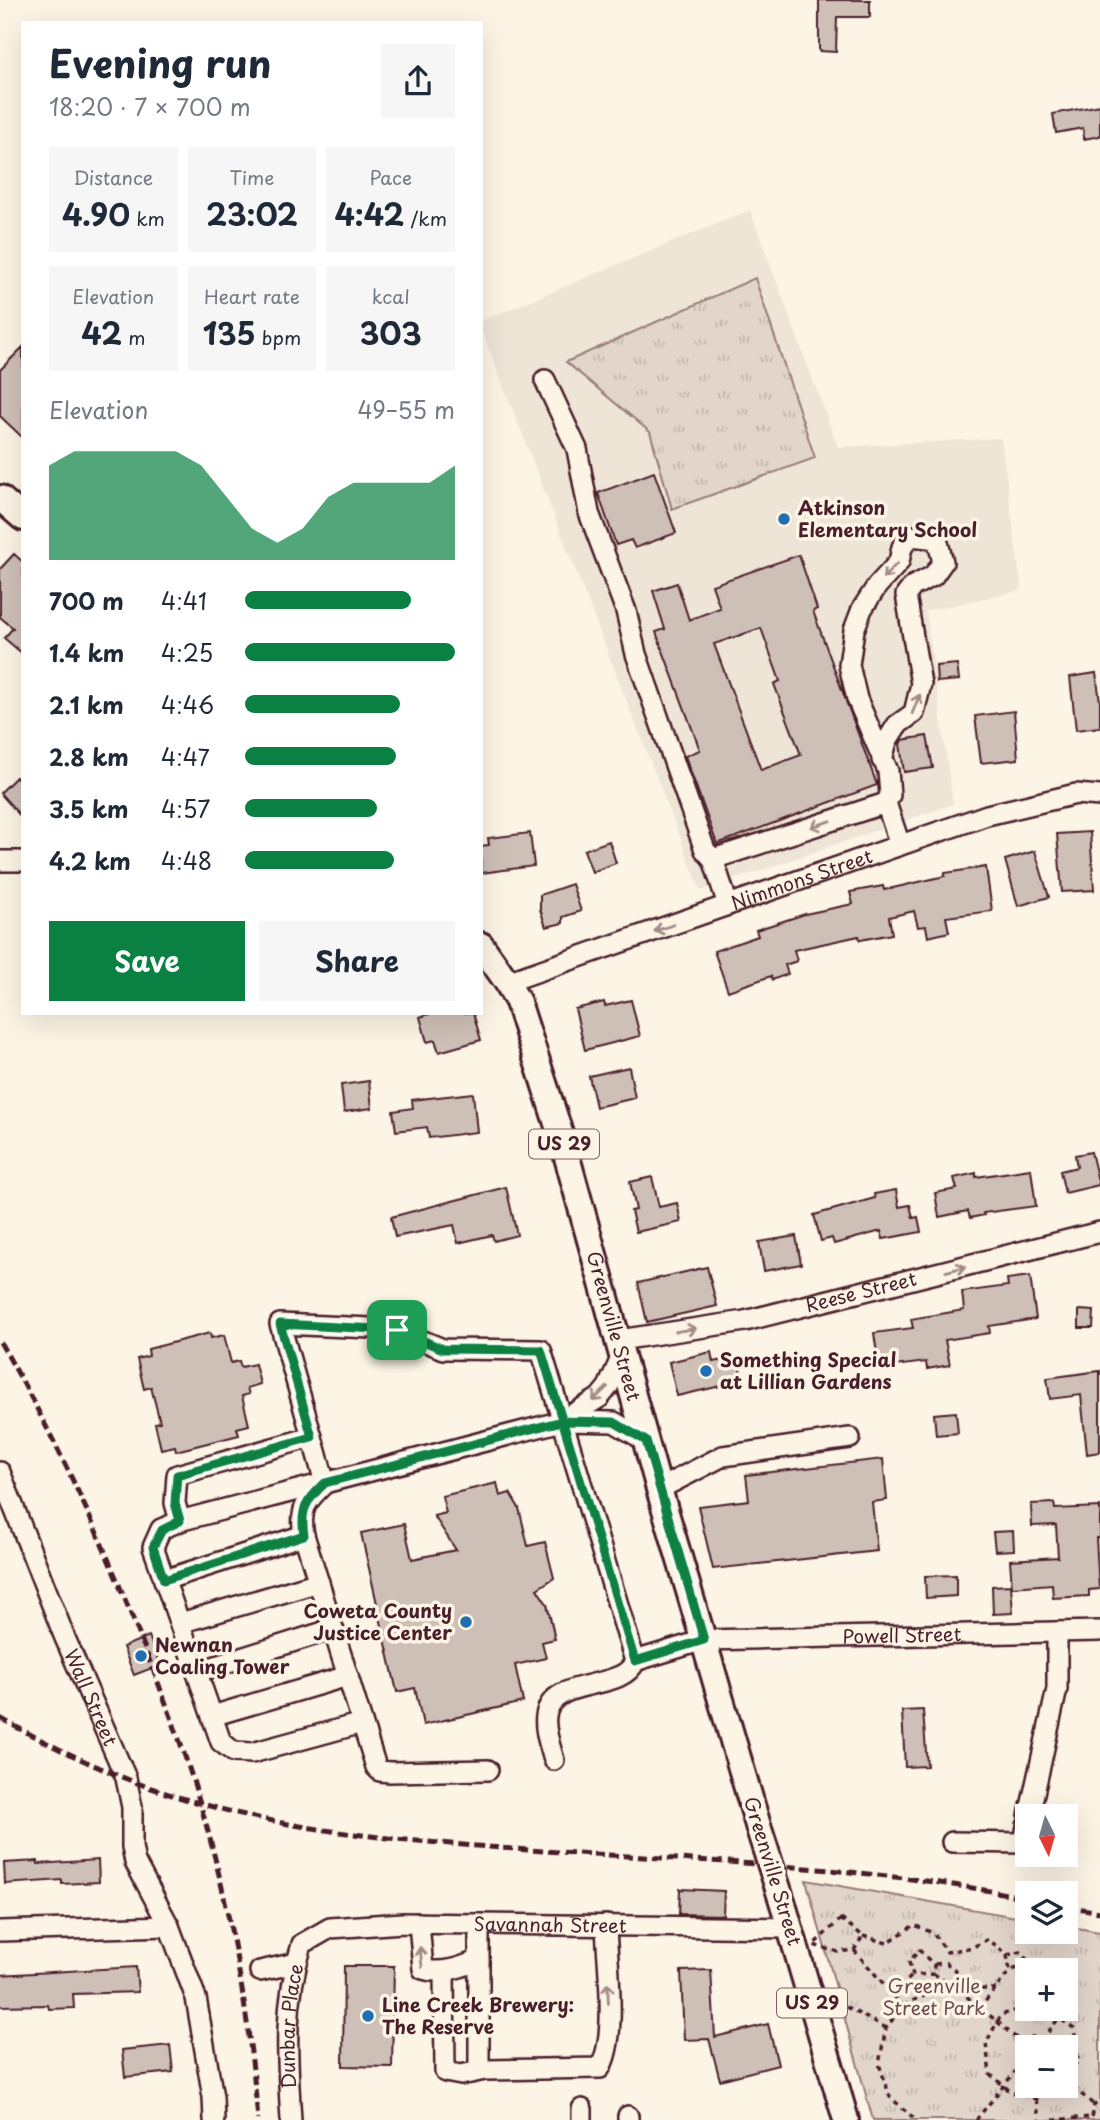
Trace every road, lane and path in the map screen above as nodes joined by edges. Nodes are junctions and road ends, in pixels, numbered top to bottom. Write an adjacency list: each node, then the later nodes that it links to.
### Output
1 (545, 380): 8 (street)
2 (0, 498): 3 (main road)
3 (21, 517)
4 (882, 760): 4 (street, one-way to 4); 6 (street)
5 (1100, 796): 7 (street, Nimmons Street)
6 (886, 803): 7 (street); 8 (street, one-way to 8)
7 (900, 845): 11 (street, Nimmons Street)
8 (713, 859): 11 (street)
9 (0, 861): 10 (street)
10 (21, 861)
11 (728, 905): 13 (street, Nimmons Street, one-way to 13)
12 (483, 948): 13 (main road, Greenville Street / US 29)
13 (508, 982): 15 (main road, Greenville Street / US 29)
14 (1100, 1232): 15 (street, Reese Street, one-way to 14)
15 (621, 1347): 16 (street, one-way to 16); 19 (main road, Greenville Street / US 29)
16 (562, 1421): 17 (street); 19 (street); 21 (street); 32 (street)
17 (312, 1437): 21 (street); 23 (street)
18 (850, 1438): 22 (street)
19 (646, 1441): 22 (main road, Greenville Street / US 29)
20 (0, 1472): 45 (street, Wall Street)
21 (325, 1483): 23 (street); 24 (street)
22 (659, 1489): 31 (main road, Greenville Street / US 29)
23 (180, 1521): 25 (street)
24 (304, 1535): 25 (street); 26 (street)
25 (164, 1580): 27 (street)
26 (319, 1582): 27 (street); 28 (street)
27 (180, 1623): 33 (street)
28 (333, 1629): 33 (street); 34 (street)
29 (1100, 1631): 30 (street, Powell Street)
30 (1057, 1632): 31 (street, Powell Street); 39 (street)
31 (704, 1640): 32 (street, Powell Street); 46 (main road, Greenville Street / US 29, bridge)
32 (635, 1661): 37 (street, Powell Street)
33 (197, 1672): 35 (street)
34 (348, 1676): 35 (street); 36 (street)
35 (212, 1716): 36 (street)
36 (362, 1723): 38 (street)
37 (554, 1760)
38 (488, 1770)
39 (1032, 1804)
40 (952, 1842): 41 (street)
41 (1015, 1843)
42 (419, 1923): 43 (street, Savannah Street); 49 (street, Savannah Street); 56 (street, one-way to 42)
43 (479, 1924): 44 (street, Savannah Street); 52 (street)
44 (606, 1925): 46 (street, Savannah Street); 74 (street, one-way to 44)
45 (169, 1926): 47 (street); 82 (street, Wall Street)
46 (790, 1928): 84 (main road, Greenville Street / US 29)
47 (0, 1931)
48 (863, 1936): 50 (path); 50 (path); 51 (path)
49 (312, 1938): 53 (street, Dunbar Place)
50 (853, 1950): 62 (path)
51 (1007, 1955): 57 (path); 57 (path)
52 (479, 1960): 56 (street); 74 (street)
53 (296, 1963): 55 (street); 83 (street, Dunbar Place)
54 (934, 1965): 58 (path); 59 (path); 60 (path)
55 (260, 1971)
56 (444, 1971): 74 (street)
57 (1010, 1971): 61 (path)
58 (934, 1974): 59 (path); 60 (path)
59 (914, 1975): 62 (path)
60 (960, 1989): 61 (path); 63 (path); 65 (path)
61 (996, 1989): 65 (path)
62 (893, 1994): 63 (path)
63 (903, 2006): 70 (path)
64 (846, 2007): 70 (path)
65 (979, 2009): 69 (path)
66 (1015, 2011): 69 (path)
67 (1057, 2021): 71 (path)
68 (1064, 2021): 72 (path)
69 (997, 2023): 73 (path); 76 (path)
70 (886, 2028): 85 (path)
71 (1046, 2035)
72 (1075, 2035)
73 (1015, 2037)
74 (485, 2070)
75 (1015, 2074): 76 (path)
76 (1004, 2086): 78 (path); 86 (path)
77 (1078, 2091): 80 (path)
78 (1036, 2099): 87 (path)
79 (1100, 2104): 80 (path)
80 (1094, 2105): 81 (path)
81 (1093, 2118): 88 (path)
82 (214, 2120)
83 (291, 2120)
84 (846, 2120)
85 (916, 2120)
86 (976, 2120)
87 (1039, 2120)
88 (1053, 2120)

